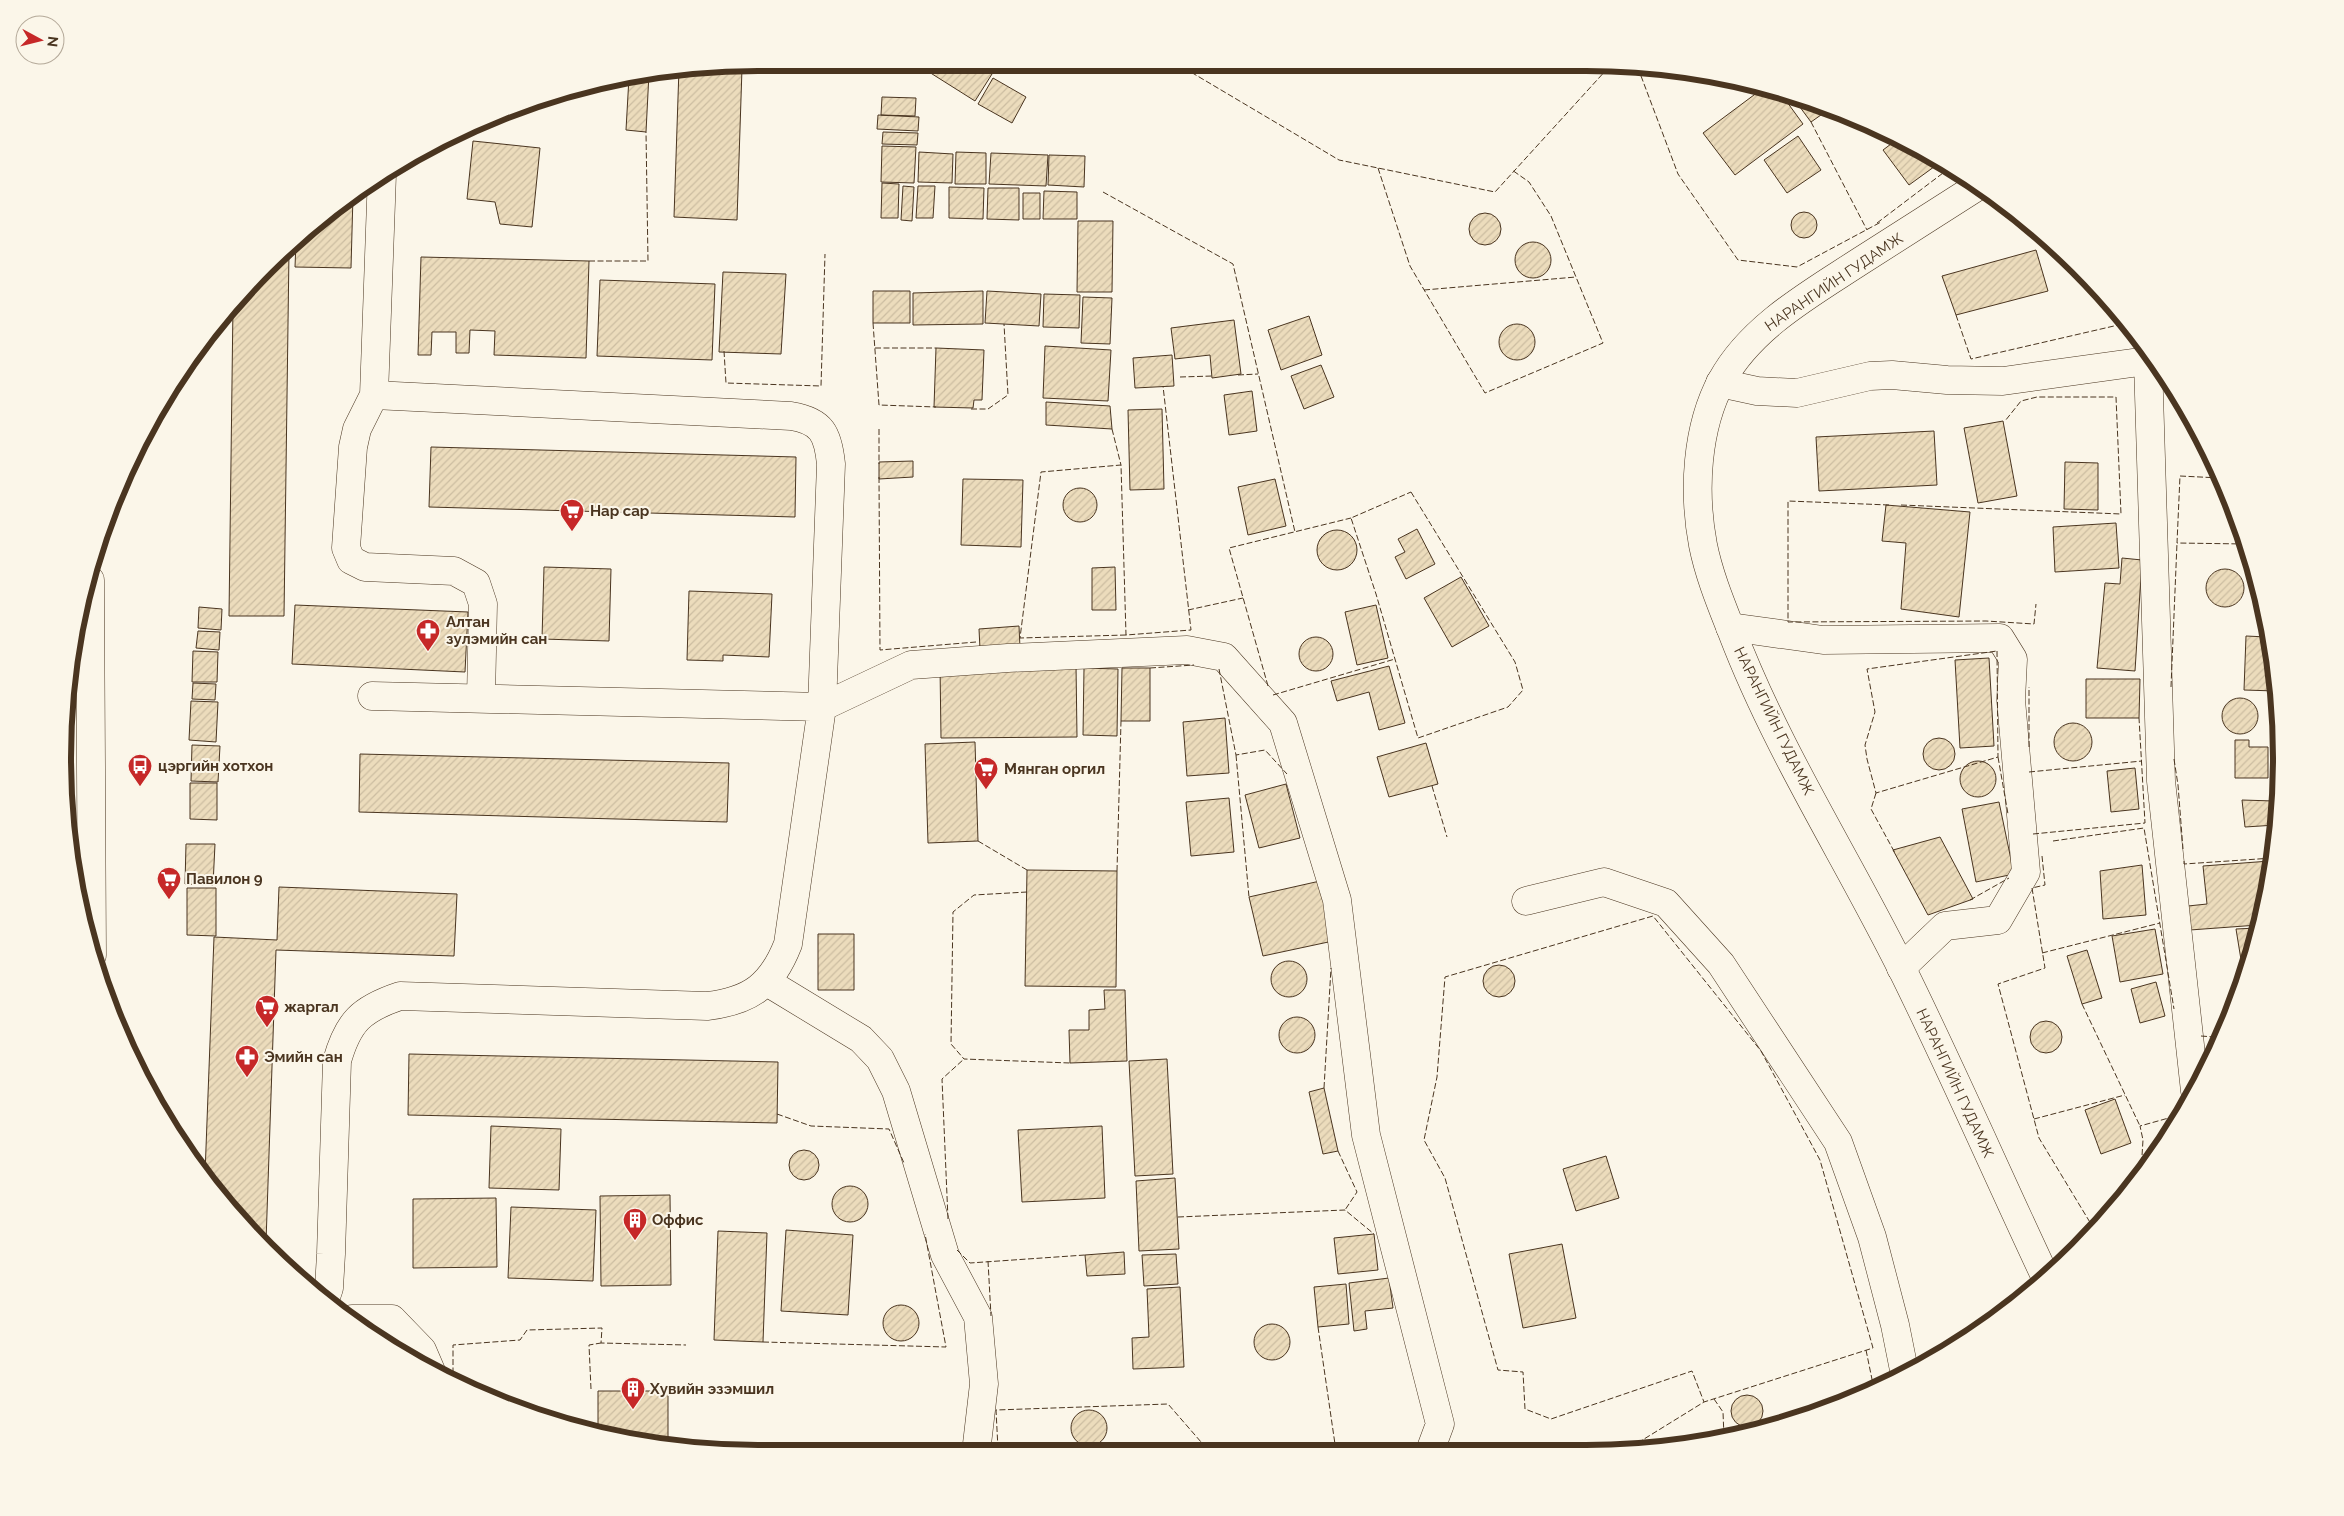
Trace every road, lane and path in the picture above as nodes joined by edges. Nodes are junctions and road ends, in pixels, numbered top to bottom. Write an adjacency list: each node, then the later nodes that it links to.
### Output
1 (382, 184): 6 (street)
2 (1972, 190): 5 (street, НАРАНГИЙН ГУДАМЖ)
3 (2147, 362): 5 (street)
4 (2151, 368): 16 (street)
5 (1720, 383): 8 (street, НАРАНГИЙН ГУДАМЖ)
6 (374, 395): 10 (street); 11 (street)
7 (87, 612): 13 (street)
8 (1730, 627): 14 (street, НАРАНГИЙН ГУДАМЖ); 14 (street)
9 (372, 696): 10 (street)
10 (481, 698): 11 (street)
11 (822, 707): 15 (street); 23 (street)
12 (1526, 901): 21 (street)
13 (92, 922)
14 (1901, 968): 17 (street, НАРАНГИЙН ГУДАМЖ)
15 (767, 982): 18 (street); 22 (street)
16 (2194, 1078)
17 (2043, 1271)
18 (327, 1293)
19 (362, 1319): 20 (street)
20 (426, 1359)
21 (1904, 1367)
22 (977, 1445)
23 (1432, 1445)

